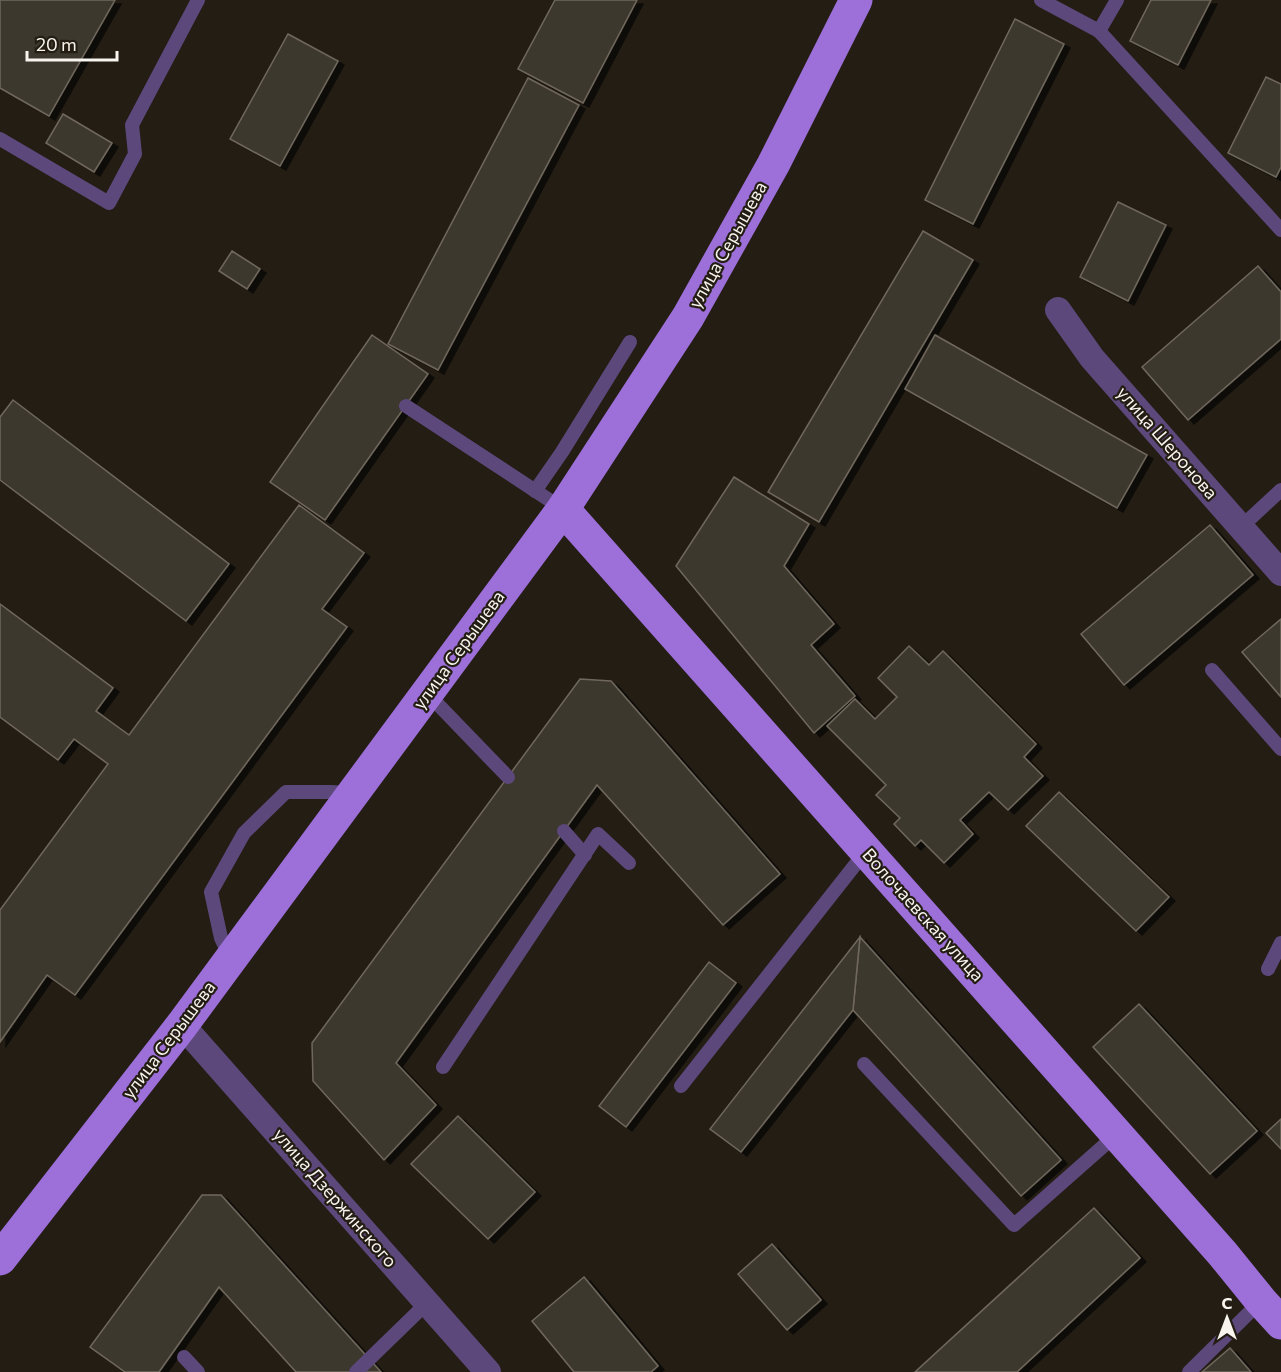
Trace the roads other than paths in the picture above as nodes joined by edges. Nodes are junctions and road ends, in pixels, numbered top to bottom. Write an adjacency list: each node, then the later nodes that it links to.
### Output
1 (198, 0): 6 (lane)
2 (856, 0): 13 (main road, улица Серышева)
3 (1041, 0): 5 (lane)
4 (1117, 0): 5 (lane)
5 (1099, 30): 7 (lane)
6 (0, 139)
7 (1281, 230)
8 (1058, 310): 14 (street, улица Шеронова)
9 (630, 342): 12 (lane)
10 (406, 406): 12 (lane)
11 (1281, 490): 14 (lane)
12 (535, 491): 13 (lane)
13 (563, 509): 17 (main road, улица Серышева); 22 (main road, Волочаевская улица)
14 (1241, 527): 15 (street, улица Шеронова)
15 (1281, 573)
16 (1212, 670): 18 (lane)
17 (427, 693): 19 (lane); 20 (main road, улица Серышева)
18 (1281, 749)
19 (508, 777)
20 (353, 793): 26 (main road, улица Серышева); 26 (lane)
21 (564, 831): 23 (lane)
22 (866, 851): 31 (lane); 32 (main road, Волочаевская улица)
23 (585, 855): 24 (lane); 30 (lane)
24 (629, 863)
25 (1281, 943): 27 (lane)
26 (231, 958): 28 (main road, улица Серышева)
27 (1268, 969)
28 (182, 1025): 33 (main road, улица Серышева); 34 (street, улица Дзержинского)
29 (864, 1064): 32 (lane)
30 (443, 1067)
31 (681, 1086)
32 (1117, 1134): 35 (main road, Волочаевская улица)
33 (0, 1259)
34 (427, 1303): 38 (lane); 39 (street, улица Дзержинского)
35 (1271, 1312): 40 (lane)
36 (184, 1357): 37 (lane)
37 (198, 1372)
38 (356, 1372)
39 (488, 1372)
40 (1189, 1372)

